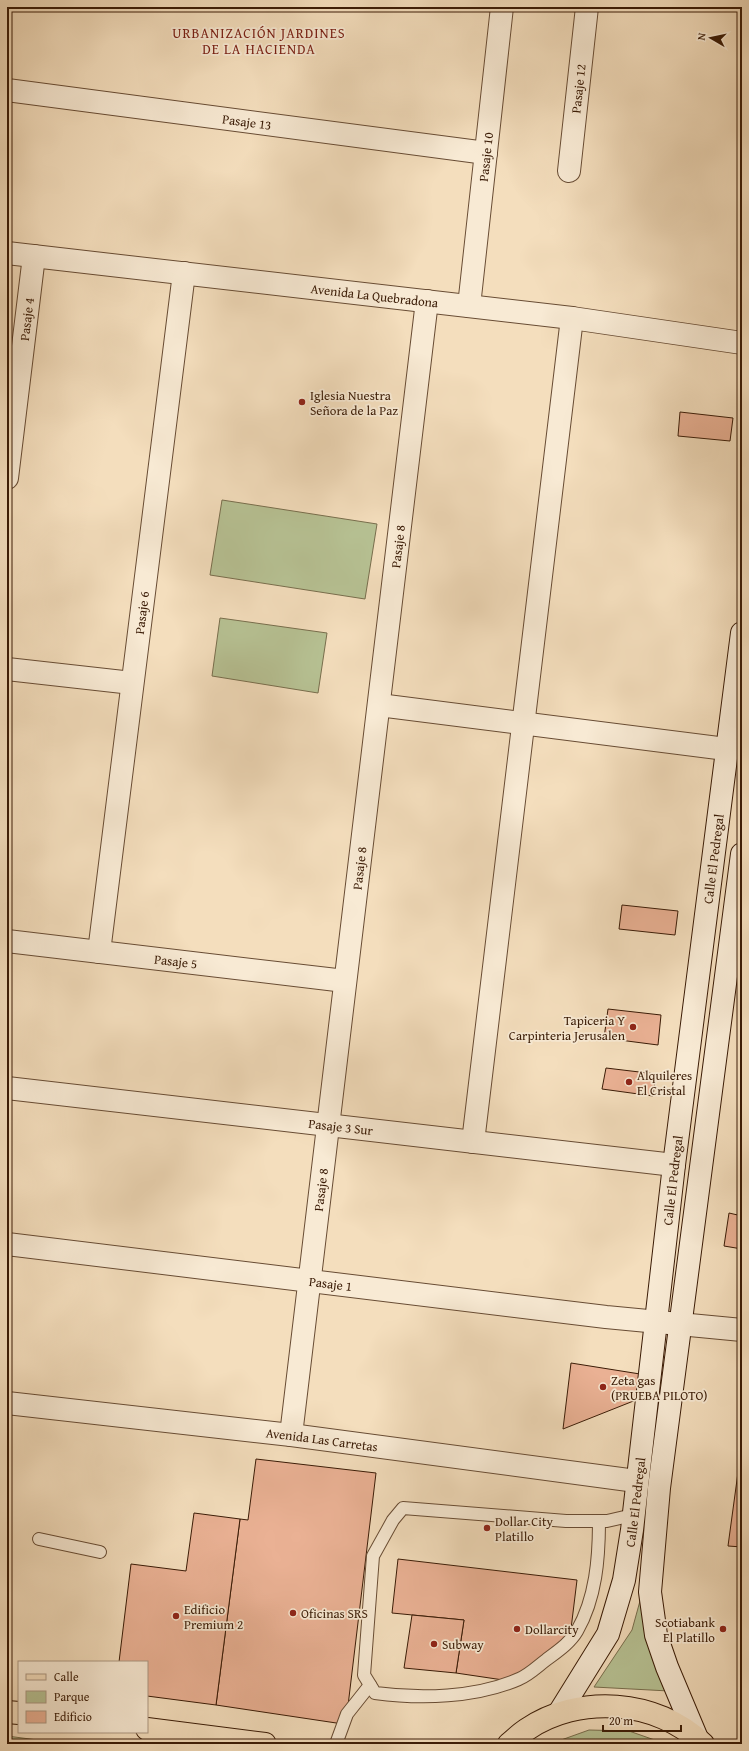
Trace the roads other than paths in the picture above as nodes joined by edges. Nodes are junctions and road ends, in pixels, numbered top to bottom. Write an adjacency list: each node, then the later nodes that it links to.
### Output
1 (502, 7): 4 (street, Pasaje 10)
2 (587, 7): 5 (street, Pasaje 12)
3 (7, 90): 4 (street, Pasaje 13)
4 (486, 153): 10 (street, Pasaje 10)
5 (569, 171)
6 (7, 253): 7 (street, Avenida La Quebradona)
7 (34, 256): 8 (street, Avenida La Quebradona); 13 (street, Pasaje 4)
8 (184, 273): 9 (street, Avenida La Quebradona); 16 (street, Pasaje 6)
9 (427, 301): 10 (street, Avenida La Quebradona); 17 (street, Pasaje 8)
10 (469, 306): 11 (street, Avenida La Quebradona)
11 (572, 318): 12 (street, Avenida La Quebradona); 18 (street)
12 (742, 344)
13 (7, 478)
14 (742, 633): 19 (street, Calle El Pedregal)
15 (7, 669): 16 (street)
16 (132, 683): 22 (street, Pasaje 6)
17 (378, 705): 18 (street); 23 (street, Pasaje 8)
18 (523, 724): 19 (street); 26 (street)
19 (726, 749): 27 (street, Calle El Pedregal)
20 (742, 854): 31 (street, Calle El Pedregal)
21 (7, 941): 22 (street, Pasaje 5)
22 (99, 952): 23 (street, Pasaje 5)
23 (345, 981): 25 (street, Pasaje 8)
24 (7, 1088): 25 (street, Pasaje 3 Sur)
25 (328, 1125): 26 (street, Pasaje 3 Sur); 29 (street, Pasaje 8)
26 (473, 1142): 27 (street, Pasaje 3 Sur)
27 (674, 1165): 30 (street, Calle El Pedregal)
28 (7, 1244): 29 (street, Pasaje 1)
29 (310, 1280): 30 (street, Pasaje 1); 34 (street, Pasaje 8)
30 (655, 1322): 31 (street, Pasaje 1); 35 (street, Calle El Pedregal)
31 (681, 1325): 32 (street, Pasaje 1); 45 (street, Calle El Pedregal)
32 (742, 1330)
33 (7, 1403): 34 (street, Avenida Las Carretas)
34 (292, 1435): 35 (street, Avenida Las Carretas)
35 (636, 1481): 36 (street, Calle El Pedregal)
36 (633, 1516): 37 (lane); 43 (street, Calle El Pedregal)
37 (599, 1521): 40 (lane); 40 (lane)
38 (39, 1539): 39 (lane)
39 (100, 1552)
40 (370, 1685): 47 (lane)
41 (7, 1712): 42 (main road)
42 (18, 1713)
43 (559, 1713): 45 (main road); 48 (main road)
44 (148, 1729): 46 (main road)
45 (699, 1740)
46 (265, 1744)
47 (336, 1744)
48 (510, 1744)

